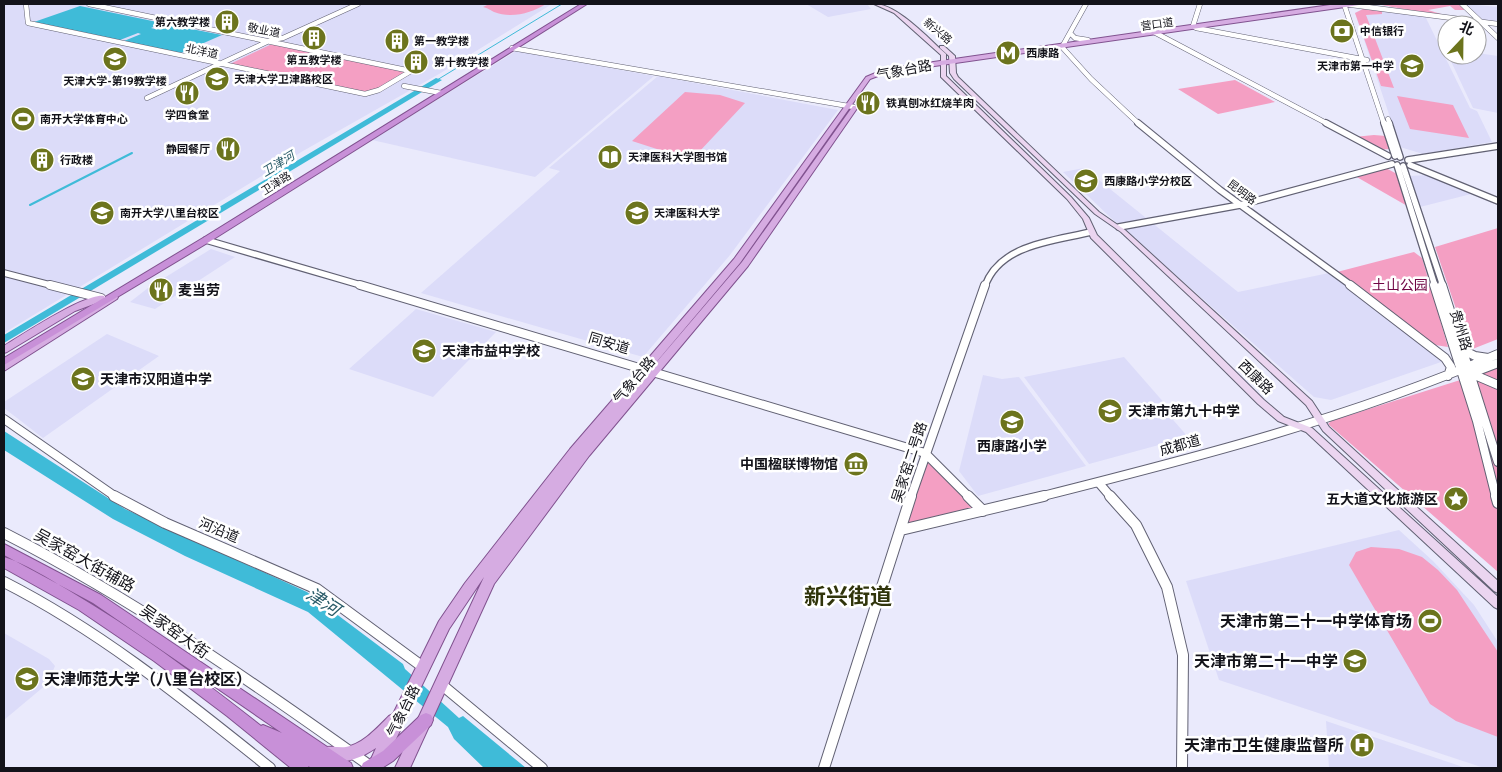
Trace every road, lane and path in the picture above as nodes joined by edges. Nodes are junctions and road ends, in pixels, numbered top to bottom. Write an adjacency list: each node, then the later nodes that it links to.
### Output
1 (26, 4): 28 (street, 北洋道)
2 (89, 4): 22 (street, 敬业道)
3 (358, 4): 22 (street)
4 (576, 4): 30 (highway, 卫津路)
5 (584, 4): 25 (highway, 卫津路)
6 (876, 4): 27 (main road, 西康路)
7 (882, 4): 27 (main road, 新兴路)
8 (1086, 4): 20 (street)
9 (1203, 4): 17 (street)
10 (1462, 4): 15 (street)
11 (1364, 6): 12 (main road, 营口道); 16 (street)
12 (1346, 7): 13 (main road, 营口道); 14 (main road, 营口道); 26 (street, 贵州路)
13 (1299, 11): 14 (main road); 17 (main road, 营口道)
14 (1309, 12): 17 (main road, 营口道)
15 (1473, 15)
16 (1437, 16)
17 (1195, 27): 19 (main road, 营口道); 26 (street)
18 (1487, 28): 21 (street)
19 (1154, 33): 23 (main road, 营口道); 24 (main road, 营口道); 34 (street)
20 (1071, 34): 23 (street); 24 (street)
21 (1498, 38)
22 (271, 40): 28 (street); 29 (street, 敬业道)
23 (1088, 40): 24 (main road, 营口道)
24 (1063, 45): 27 (main road, 营口道); 37 (street, 昆明路)
25 (512, 48): 30 (highway, 卫津路); 32 (street)
26 (1364, 60): 34 (street, 贵州路)
27 (948, 63): 32 (main road, 气象台路); 38 (main road, 西康路); 39 (main road, 西康路)
28 (219, 64): 29 (street, 北洋道); 31 (street)
29 (392, 83): 30 (street)
30 (428, 90): 40 (highway, 卫津路); 43 (highway, 卫津路)
31 (146, 98)
32 (852, 106): 53 (main road, 气象台路); 55 (main road, 气象台路)
33 (1498, 146): 35 (street)
34 (1395, 156): 35 (street); 35 (street, 贵州路)
35 (1402, 164): 36 (street); 37 (street); 46 (street, 贵州路); 54 (street, 贵州路)
36 (1498, 201)
37 (1240, 205): 38 (street); 56 (street, 昆明路)
38 (1119, 227): 59 (main road, 西康路)
39 (1091, 232): 60 (main road, 西康路); 61 (street, 吴家窑二号路)
40 (206, 240): 42 (highway, 卫津路); 53 (street, 同安道)
41 (4, 274): 43 (street)
42 (128, 288): 44 (highway, 卫津路); 52 (main road)
43 (101, 298): 44 (highway, 卫津路); 45 (main road)
44 (83, 312): 48 (highway, 卫津路); 50 (highway, 卫津路)
45 (4, 350)
46 (1463, 350): 49 (street); 54 (street, 贵州路)
47 (1498, 354): 49 (street, 成都道)
48 (4, 356)
49 (1490, 358): 54 (street, 成都道)
50 (4, 362)
51 (1498, 363): 54 (street, 成都道)
52 (4, 368)
53 (644, 368): 55 (street, 同安道); 73 (main road, 气象台路)
54 (1467, 370): 56 (street, 成都道); 57 (street); 62 (street, 贵州路); 64 (street, 贵州路)
55 (654, 372): 61 (street, 同安道); 75 (main road, 气象台路)
56 (1448, 376): 59 (street, 成都道)
57 (1498, 385)
58 (4, 419): 73 (street, 河沿道)
59 (1320, 419): 60 (street, 成都道); 71 (main road, 西康路)
60 (1300, 425): 63 (street, 成都道); 72 (main road, 西康路)
61 (925, 453): 65 (street, 同安道); 66 (street, 吴家窑二号路)
62 (1498, 462)
63 (1099, 483): 65 (street, 成都道); 90 (street)
64 (1498, 503)
65 (983, 511): 66 (street, 成都道)
66 (901, 530): 89 (street, 吴家窑二号路)
67 (4, 533): 80 (street, 吴家窑大街辅路)
68 (4, 549): 74 (highway, 吴家窑大街)
69 (4, 562): 74 (highway, 吴家窑大街)
70 (4, 582): 82 (street)
71 (1498, 588)
72 (1498, 604)
73 (422, 671): 76 (main road, 气象台路)
74 (210, 685): 78 (highway, 吴家窑大街); 79 (highway, 吴家窑大街)
75 (441, 687): 77 (main road, 气象台路); 88 (street)
76 (402, 711): 80 (main road); 81 (main road, 气象台路)
77 (426, 720): 81 (highway); 87 (main road, 气象台路)
78 (255, 729): 83 (highway, 吴家窑大街); 84 (highway)
79 (312, 745): 80 (main road); 85 (main road); 86 (highway, 吴家窑大街)
80 (351, 752): 81 (street, 吴家窑大街辅路)
81 (372, 767)
82 (270, 768)
83 (302, 768)
84 (325, 768)
85 (333, 768)
86 (346, 768)
87 (402, 768)
88 (542, 768)
89 (824, 768)
90 (1182, 768)

